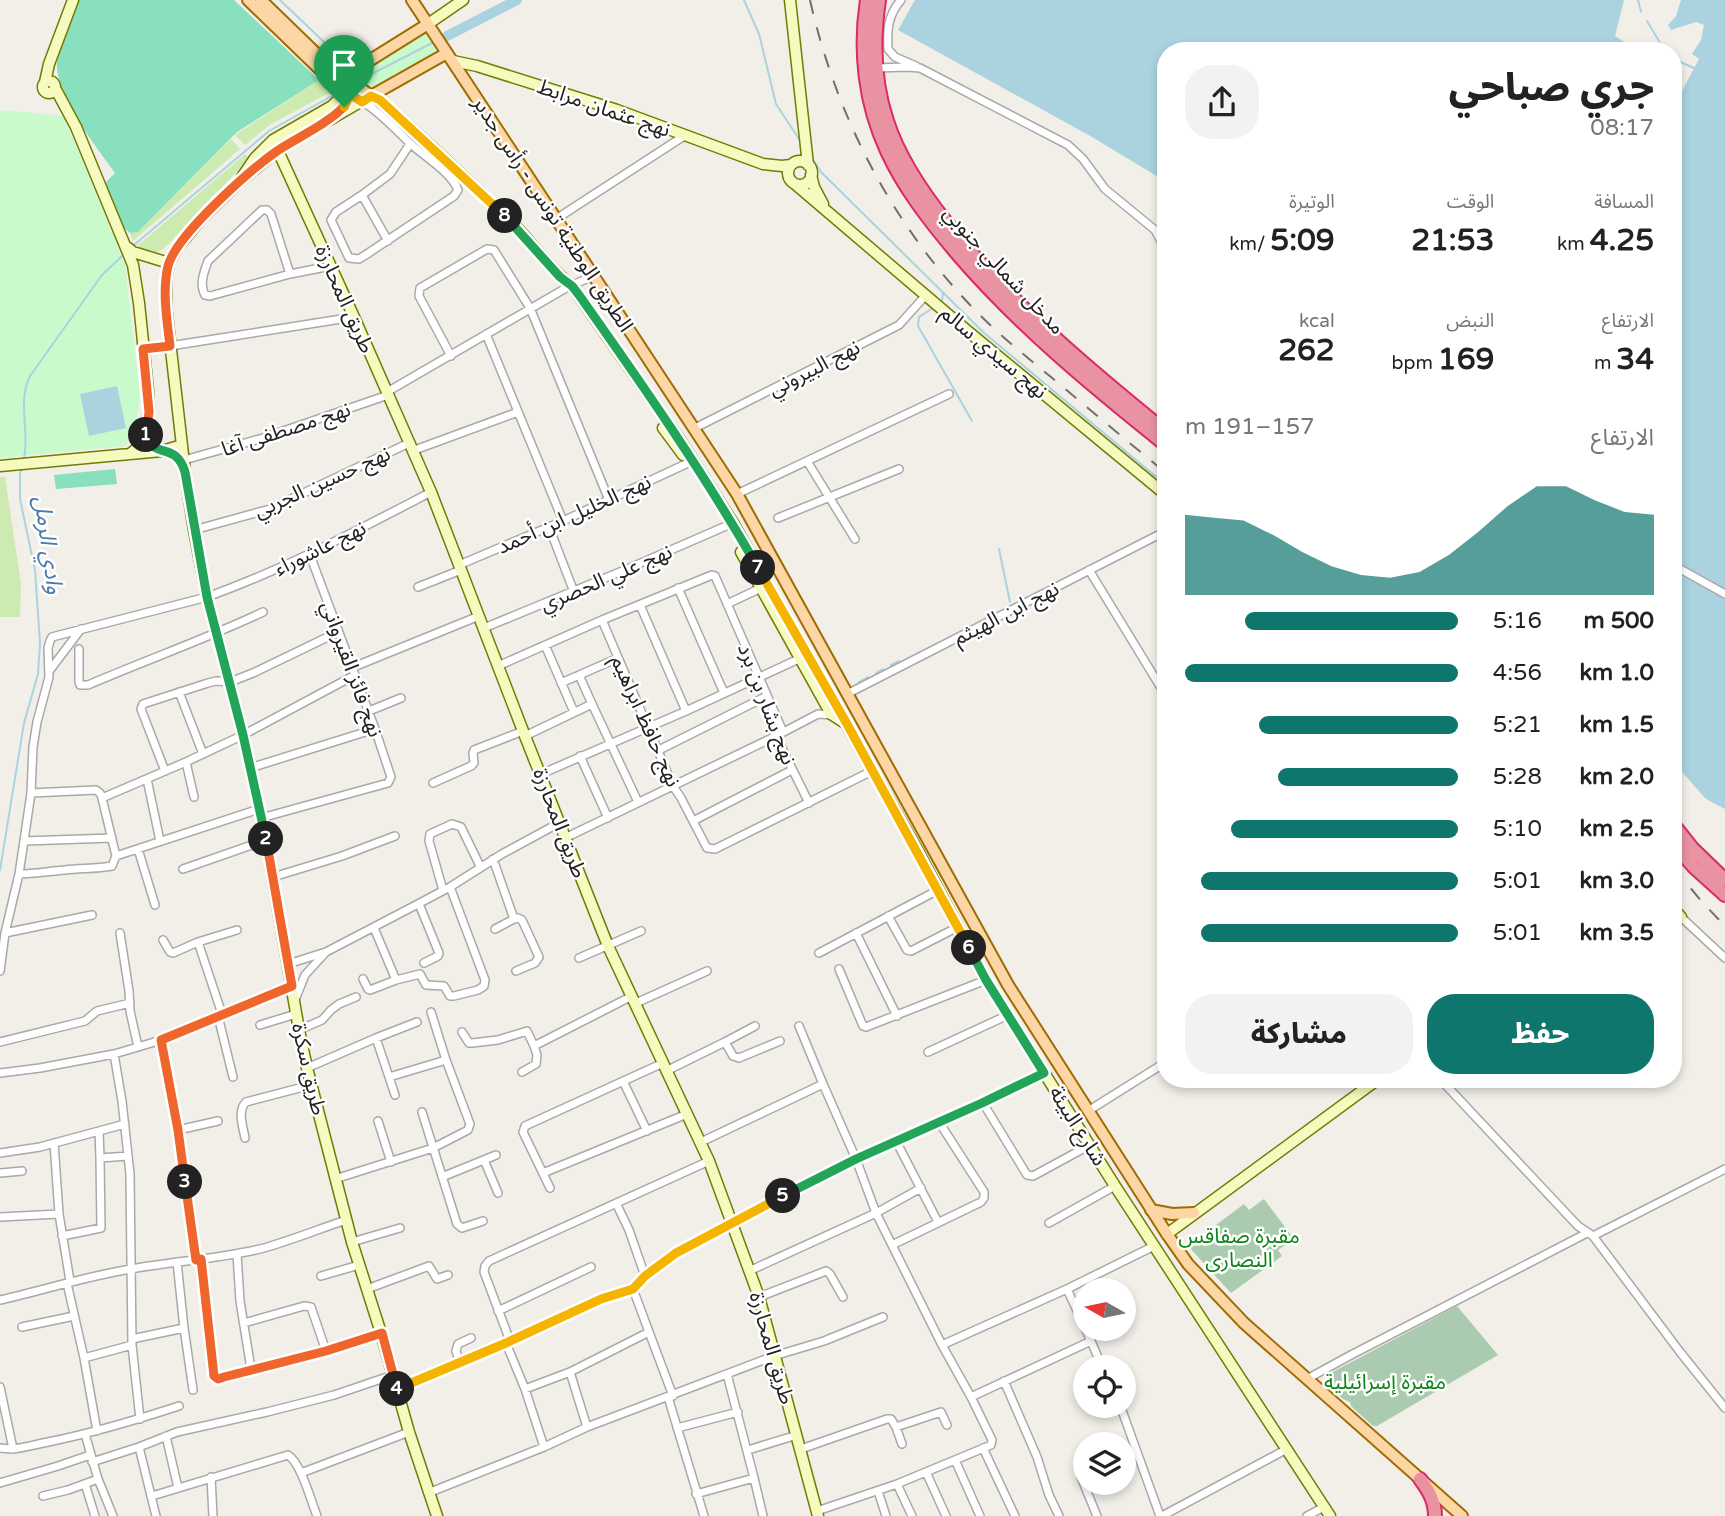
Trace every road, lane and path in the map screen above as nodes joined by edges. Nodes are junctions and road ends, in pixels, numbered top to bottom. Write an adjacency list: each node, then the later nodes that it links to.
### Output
1 (73, 0): 35 (street)
2 (248, 0): 17 (main road)
3 (261, 0): 12 (main road)
4 (412, 0): 10 (main road, الطريق الوطنية تونس - رأس جدير)
5 (463, 0): 10 (street)
6 (790, 0): 20 (street, نهج سيدي سالم)
7 (867, 0): 57 (highway, مدخل شمالي جنوبي)
8 (879, 0): 15 (highway, مدخل شمالي جنوبي)
9 (901, 0): 16 (street)
10 (428, 24): 11 (main road, الطريق الوطنية تونس - رأس جدير); 13 (main road)
11 (453, 61): 14 (main road); 14 (main road); 21 (street, نهج عثمان مرابط); 32 (main road, الطريق الوطنية تونس - رأس جدير)
12 (327, 64): 13 (main road); 17 (main road)
13 (363, 64): 17 (main road)
14 (427, 65): 18 (main road)
15 (877, 68): 16 (street); 53 (highway, مدخل شمالي جنوبي)
16 (920, 68): 33 (street)
17 (347, 88): 18 (main road); 19 (main road); 22 (street)
18 (366, 99): 19 (street); 23 (street); 42 (street, شارع البيئة)
19 (332, 118): 24 (street)
20 (803, 122): 26 (street); 27 (street, نهج سيدي سالم)
21 (684, 136): 25 (street, نهج عثمان مرابط); 32 (street)
22 (273, 140): 24 (street, طريق المحارزة); 29 (street)
23 (411, 144): 30 (street); 34 (street)
24 (278, 150): 29 (street); 39 (street, طريق المحارزة)
25 (755, 161): 26 (street, نهج عثمان مرابط); 28 (street, نهج عثمان مرابط)
26 (792, 164): 27 (street); 28 (street)
27 (809, 170): 28 (street); 31 (street, نهج سيدي سالم)
28 (793, 182): 31 (street, نهج سيدي سالم)
29 (238, 183): 37 (street, طريق سكرة)
30 (362, 195): 34 (street); 34 (street)
31 (825, 208): 43 (street, نهج سيدي سالم)
32 (556, 219): 41 (main road, الطريق الوطنية تونس - رأس جدير)
33 (1157, 234)
34 (388, 241)
35 (125, 245): 36 (street); 38 (street)
36 (142, 255): 37 (street); 38 (street)
37 (169, 263): 47 (street, طريق سكرة)
38 (133, 265): 48 (street)
39 (331, 266): 40 (street); 45 (street, طريق المحارزة)
40 (290, 274): 40 (street)
41 (593, 276): 42 (street, نهج مصطفى آغا); 55 (main road, الطريق الوطنية تونس - رأس جدير)
42 (569, 287): 44 (street, نهج مصطفى آغا); 63 (street, شارع البيئة); 74 (street, شارع البيئة)
43 (934, 302): 55 (street, نهج البيروني); 67 (street, نهج سيدي سالم)
44 (530, 308): 46 (street, نهج مصطفى آغا); 49 (street); 71 (street)
45 (354, 317): 47 (street); 50 (street, طريق المحارزة)
46 (486, 334): 49 (street, نهج مصطفى آغا); 52 (street)
47 (170, 346): 48 (street); 54 (street, طريق سكرة)
48 (143, 349): 56 (street)
49 (451, 356): 50 (street, نهج مصطفى آغا)
50 (387, 394): 58 (street, طريق المحارزة); 60 (street, نهج مصطفى آغا)
51 (949, 394): 62 (street)
52 (518, 412): 58 (street, نهج حسين الجربي); 73 (street)
53 (1157, 424)
54 (180, 426): 59 (street); 60 (street, طريق سكرة)
55 (693, 429): 69 (main road, الطريق الوطنية تونس - رأس جدير)
56 (145, 430): 59 (street); 61 (street)
57 (1157, 438)
58 (411, 447): 68 (street, طريق المحارزة); 76 (street, نهج حسين الجربي)
59 (168, 450): 60 (street); 61 (street); 66 (street)
60 (183, 452): 66 (street, طريق سكرة)
61 (130, 454): 64 (street)
62 (807, 461): 69 (street); 70 (street)
63 (688, 463): 71 (street, نهج الخليل ابن أحمد); 74 (street, شارع البيئة)
64 (0, 466)
65 (899, 469): 70 (street)
66 (185, 472): 76 (street, طريق سكرة)
67 (1157, 488)
68 (431, 492): 79 (street, نهج عاشوراء); 80 (street, طريق المحارزة)
69 (737, 494): 112 (main road, الطريق الوطنية تونس - رأس جدير)
70 (829, 498): 72 (street); 78 (street)
71 (609, 500): 73 (street, نهج الخليل ابن أحمد)
72 (779, 518)
73 (563, 521): 75 (street, نهج الخليل ابن أحمد)
74 (730, 524): 85 (street, شارع البيئة); 86 (street, نهج علي الحصري); 100 (street, شارع البيئة)
75 (549, 527): 80 (street, نهج الخليل ابن أحمد); 86 (street)
76 (194, 530): 88 (street, طريق سكرة)
77 (1157, 536): 81 (street, نهج ابن الهيثم)
78 (855, 540)
79 (310, 555): 88 (street, نهج عاشوراء); 96 (street, نهج فائز القيرواني)
80 (460, 567): 83 (street, نهج الخليل ابن أحمد); 92 (street, طريق المحارزة)
81 (1089, 570): 107 (street); 112 (street, نهج ابن الهيثم)
82 (1682, 570): 87 (street)
83 (418, 586)
84 (678, 588): 89 (street, نهج بشار بن برد); 90 (street); 111 (street)
85 (761, 588): 89 (street); 100 (street, شارع البيئة)
86 (574, 592): 94 (street, نهج علي الحصري)
87 (1725, 594)
88 (207, 597): 95 (street, نهج عاشوراء); 97 (street, طريق سكرة)
89 (727, 604): 106 (street, نهج بشار بن برد)
90 (640, 605): 93 (street); 116 (street)
91 (263, 612): 97 (street)
92 (479, 617): 94 (street, طريق المحارزة); 104 (street)
93 (602, 620): 98 (street); 101 (street, نهج حافظ ابراهيم)
94 (484, 628): 102 (street, طريق المحارزة)
95 (82, 629): 103 (street); 103 (street, نهج عاشوراء)
96 (338, 632): 104 (street, نهج فائز القيرواني); 108 (street)
97 (217, 634): 99 (street); 108 (street, طريق سكرة)
98 (545, 645): 102 (street); 109 (street)
99 (79, 649)
100 (804, 656): 106 (street); 119 (street, شارع البيئة); 120 (street, شارع البيئة)
101 (618, 659): 105 (street); 121 (street, نهج حافظ ابراهيم)
102 (498, 666): 123 (street, طريق المحارزة)
103 (50, 671): 139 (street)
104 (353, 672): 117 (street, نهج فائز القيرواني); 125 (street)
105 (579, 675): 109 (street); 115 (street)
106 (758, 677): 111 (street); 113 (street, نهج بشار بن برد)
107 (1157, 681)
108 (230, 682): 110 (street); 125 (street, طريق سكرة)
109 (561, 683): 118 (street)
110 (179, 692): 128 (street); 133 (street)
111 (724, 693): 116 (street)
112 (847, 694): 238 (main road, الطريق الوطنية تونس - رأس جدير)
113 (767, 696): 124 (street, نهج بشار بن برد); 127 (street)
114 (401, 698): 117 (street)
115 (592, 704): 118 (street); 126 (street)
116 (686, 711): 121 (street)
117 (369, 712): 122 (street, نهج فائز القيرواني)
118 (575, 712): 123 (street)
119 (831, 714): 120 (street, شارع البيئة); 124 (street)
120 (844, 720): 134 (street, شارع البيئة)
121 (646, 727): 126 (street); 127 (street, نهج حافظ ابراهيم)
122 (375, 729): 131 (street); 144 (street, نهج فائز القيرواني)
123 (524, 733): 135 (street, طريق المحارزة); 137 (street)
124 (779, 734): 132 (street, نهج بشار بن برد); 138 (street)
125 (243, 735): 128 (street); 131 (street, طريق سكرة)
126 (610, 743): 129 (street); 142 (street)
127 (657, 751): 138 (street, نهج حافظ ابراهيم)
128 (203, 754): 130 (street)
129 (580, 756): 135 (street); 145 (street)
130 (186, 762): 133 (street); 140 (street)
131 (250, 768): 144 (street, طريق سكرة)
132 (792, 770): 143 (street, نهج بشار بن برد); 146 (street)
133 (165, 771): 136 (street)
134 (872, 771): 143 (street); 165 (street, شارع البيئة)
135 (541, 774): 147 (street, طريق المحارزة)
136 (147, 779): 141 (street); 154 (street)
137 (433, 783)
138 (673, 786): 142 (street); 146 (street, نهج حافظ ابراهيم)
139 (31, 793): 141 (street); 153 (street)
140 (194, 797)
141 (103, 798): 150 (street)
142 (638, 802): 145 (street)
143 (809, 803): 146 (street, نهج حافظ ابراهيم)
144 (260, 813): 152 (street, طريق سكرة); 154 (street)
145 (608, 818): 151 (street)
146 (693, 821)
147 (559, 823): 151 (street, طريق المحارزة); 158 (street)
148 (1682, 835): 163 (highway)
149 (395, 836): 162 (street)
150 (111, 838): 153 (street); 157 (street)
151 (565, 838): 183 (street, طريق المحارزة)
152 (266, 840): 160 (street); 162 (street, طريق سكرة)
153 (24, 841): 161 (street)
154 (160, 841): 155 (street)
155 (138, 849): 157 (street); 168 (street)
156 (1682, 853): 166 (highway)
157 (116, 856): 161 (street)
158 (493, 859): 159 (street); 172 (street)
159 (480, 866): 164 (street); 164 (street)
160 (183, 869)
161 (19, 874): 178 (street)
162 (273, 877): 189 (street, طريق سكرة)
163 (1725, 880)
164 (447, 888): 167 (street); 195 (street)
165 (938, 890): 170 (street); 173 (street, شارع البيئة)
166 (1725, 895)
167 (419, 904): 174 (street); 188 (street)
168 (155, 905)
169 (92, 915): 178 (street)
170 (888, 916): 173 (street); 180 (street)
171 (1682, 918): 187 (street)
172 (514, 919): 175 (street); 192 (street)
173 (958, 927): 196 (street, شارع البيئة)
174 (374, 928): 184 (street); 195 (street)
175 (495, 929)
176 (237, 930): 182 (street)
177 (641, 931): 183 (street)
178 (5, 933): 191 (street)
179 (120, 933): 201 (street)
180 (856, 933): 185 (street); 206 (street)
181 (163, 940): 182 (street)
182 (198, 942): 204 (street)
183 (608, 946): 186 (street); 200 (street, طريق المحارزة)
184 (326, 952): 189 (street); 199 (street)
185 (820, 953)
186 (579, 958)
187 (1725, 958)
188 (424, 963)
189 (288, 964): 197 (street, طريق سكرة)
190 (839, 969): 206 (street)
191 (0, 971)
192 (516, 971)
193 (707, 971): 200 (street)
194 (363, 979): 195 (street)
195 (396, 980)
196 (986, 980): 205 (street, شارع البيئة); 206 (street)
197 (292, 986): 199 (street, طريق سكرة); 204 (street)
198 (356, 997): 211 (street)
199 (294, 1000): 203 (street, طريق سكرة)
200 (634, 1000): 218 (street); 223 (street, طريق المحارزة)
201 (130, 1003): 216 (street); 219 (street)
202 (431, 1012): 222 (street)
203 (296, 1014): 208 (street); 211 (street, طريق سكرة)
204 (220, 1015): 214 (street); 229 (street)
205 (1008, 1015): 220 (street); 228 (street, شارع البيئة)
206 (897, 1016)
207 (417, 1023): 213 (street)
208 (260, 1025)
209 (755, 1026): 217 (street)
210 (799, 1026): 232 (street)
211 (299, 1030): 224 (street, طريق سكرة)
212 (462, 1032): 218 (street)
213 (376, 1038): 224 (street); 230 (street)
214 (161, 1040): 219 (street); 245 (street)
215 (780, 1041): 217 (street)
216 (0, 1042)
217 (725, 1042): 223 (street)
218 (534, 1046): 226 (street)
219 (138, 1047): 221 (street)
220 (929, 1052)
221 (114, 1054): 227 (street); 244 (street)
222 (446, 1060): 230 (street); 253 (street)
223 (665, 1067): 231 (street); 240 (street, طريق المحارزة)
224 (307, 1068): 233 (street, طريق سكرة)
225 (1157, 1068): 238 (street)
226 (522, 1072)
227 (0, 1073)
228 (1044, 1073): 237 (street); 252 (street, شارع البيئة)
229 (233, 1077)
230 (389, 1077): 236 (street)
231 (623, 1081): 246 (street); 265 (street)
232 (823, 1084): 249 (street); 258 (street)
233 (311, 1085): 248 (street); 267 (street, طريق سكرة)
234 (1366, 1088): 275 (street)
235 (1449, 1088): 285 (street)
236 (395, 1095)
237 (982, 1103): 243 (street); 252 (street)
238 (1088, 1111): 273 (main road, الطريق الوطنية تونس - رأس جدير)
239 (422, 1112): 253 (street)
240 (687, 1114): 246 (street); 249 (street, طريق المحارزة)
241 (218, 1121): 245 (street)
242 (378, 1121): 261 (street)
243 (940, 1122): 250 (street); 281 (street)
244 (125, 1125): 247 (street); 256 (street)
245 (178, 1130): 291 (street)
246 (647, 1130): 265 (street)
247 (99, 1131): 251 (street); 257 (street)
248 (246, 1138)
249 (701, 1142): 260 (street, طريق المحارزة)
250 (896, 1142): 258 (street); 270 (street)
251 (54, 1143): 254 (street); 276 (street)
252 (1090, 1145): 268 (street, شارع البيئة)
253 (433, 1148): 261 (street); 266 (street)
254 (0, 1153)
255 (496, 1155): 259 (street)
256 (128, 1156): 257 (street); 295 (street)
257 (100, 1158): 286 (street)
258 (856, 1159): 274 (street); 280 (street)
259 (484, 1160): 266 (street); 271 (street)
260 (709, 1161): 272 (street); 280 (street, طريق المحارزة)
261 (391, 1162): 267 (street)
262 (1725, 1169): 285 (street)
263 (22, 1171): 264 (street)
264 (0, 1173)
265 (543, 1173): 269 (street)
266 (442, 1177): 279 (street)
267 (335, 1179): 278 (street, طريق سكرة)
268 (1115, 1186): 282 (street); 289 (street, شارع البيئة)
269 (550, 1188)
270 (921, 1188): 274 (street); 281 (street)
271 (498, 1193)
272 (616, 1203): 299 (street); 308 (street)
273 (1151, 1210): 275 (main road); 284 (main road, الطريق الوطنية تونس - رأس جدير)
274 (876, 1213): 288 (street); 296 (street)
275 (1194, 1213): 284 (street)
276 (59, 1214): 277 (street); 286 (street)
277 (0, 1217)
278 (346, 1220): 287 (street, طريق سكرة); 290 (street)
279 (482, 1221)
280 (733, 1222): 296 (street, طريق المحارزة); 299 (street)
281 (939, 1222): 288 (street)
282 (1049, 1223)
283 (400, 1228): 287 (street)
284 (1167, 1234): 329 (main road, الطريق الوطنية تونس - رأس جدير)
285 (1590, 1235): 329 (street); 338 (street)
286 (62, 1236): 300 (street)
287 (352, 1242): 293 (street, طريق سكرة)
288 (892, 1245): 320 (street)
289 (1154, 1246): 303 (street); 358 (street, شارع البيئة)
290 (237, 1254): 291 (street); 311 (street)
291 (198, 1259): 292 (street); 325 (street)
292 (177, 1262): 295 (street); 313 (street)
293 (359, 1265): 298 (street); 301 (street, طريق سكرة)
294 (591, 1267): 308 (street)
295 (131, 1269): 300 (street); 318 (street)
296 (749, 1271): 304 (street, طريق المحارزة)
297 (448, 1275): 301 (street)
298 (321, 1276)
299 (645, 1276): 302 (street)
300 (69, 1282): 306 (street); 309 (street)
301 (367, 1289): 315 (street, طريق سكرة)
302 (633, 1289): 314 (street); 319 (street)
303 (1067, 1289): 307 (street); 320 (street)
304 (759, 1297): 305 (street); 322 (street, طريق المحارزة)
305 (843, 1297)
306 (0, 1300)
307 (1073, 1302)
308 (498, 1311): 319 (street)
309 (74, 1316): 312 (street); 323 (street)
310 (883, 1317): 322 (street)
311 (244, 1323): 321 (street); 325 (street)
312 (22, 1327)
313 (184, 1328): 318 (street); 333 (street)
314 (649, 1332): 326 (street); 335 (street)
315 (382, 1333): 321 (street); 328 (street, طريق سكرة)
316 (471, 1338): 324 (street)
317 (1089, 1341): 330 (street)
318 (132, 1342): 323 (street); 341 (street)
319 (508, 1342): 324 (street); 332 (street)
320 (942, 1345): 336 (street)
321 (326, 1351): 325 (street)
322 (774, 1356): 327 (street); 349 (street, طريق المحارزة)
323 (84, 1358): 346 (street)
324 (460, 1363): 334 (street)
325 (251, 1369)
326 (570, 1373): 332 (street); 343 (street)
327 (727, 1374): 335 (street); 339 (street)
328 (393, 1375): 334 (street, طريق سكرة); 350 (street)
329 (1307, 1379): 367 (main road, الطريق الوطنية تونس - رأس جدير)
330 (1004, 1381): 336 (street); 393 (street)
331 (0, 1387): 355 (street)
332 (525, 1389): 353 (street)
333 (193, 1390)
334 (397, 1390): 347 (street, طريق سكرة)
335 (670, 1396): 343 (street); 345 (street)
336 (971, 1397): 356 (street)
337 (179, 1406): 341 (street)
338 (1725, 1408)
339 (738, 1412): 345 (street); 359 (street)
340 (1125, 1418): 395 (street)
341 (140, 1419): 346 (street)
342 (947, 1425): 344 (street)
343 (587, 1427): 353 (street)
344 (896, 1427): 351 (street); 357 (street)
345 (677, 1428): 374 (street)
346 (97, 1431): 348 (street)
347 (409, 1432): 363 (street); 373 (street, طريق سكرة)
348 (85, 1434): 355 (street); 360 (street)
349 (797, 1435): 357 (street, طريق المحارزة); 359 (street)
350 (166, 1437): 352 (street); 371 (street)
351 (902, 1444)
352 (139, 1447): 360 (street); 377 (street)
353 (544, 1447): 373 (street)
354 (0, 1448): 355 (street)
355 (13, 1448)
356 (983, 1448): 361 (street); 392 (street)
357 (801, 1449): 379 (street, طريق المحارزة)
358 (1287, 1449): 378 (street, شارع البيئة); 395 (street)
359 (748, 1450): 365 (street)
360 (91, 1458): 366 (street); 368 (street)
361 (955, 1460): 362 (street); 391 (street)
362 (926, 1472): 370 (street); 390 (street)
363 (301, 1474): 364 (street); 384 (street)
364 (211, 1477): 371 (street); 383 (street)
365 (754, 1478): 374 (street); 387 (street)
366 (98, 1479): 369 (street); 381 (street)
367 (1420, 1479): 397 (highway); 398 (main road, الطريق الوطنية تونس - رأس جدير)
368 (0, 1483)
369 (85, 1484): 376 (street); 380 (street)
370 (898, 1484): 372 (street); 389 (street)
371 (178, 1488): 377 (street)
372 (878, 1490): 379 (street); 388 (street)
373 (428, 1493): 385 (street, طريق سكرة)
374 (696, 1494): 386 (street)
375 (1088, 1495): 394 (street)
376 (43, 1496)
377 (152, 1496): 382 (street)
378 (1327, 1511): 396 (street)
379 (818, 1514)
380 (95, 1516)
381 (113, 1516)
382 (156, 1516)
383 (213, 1516)
384 (317, 1516)
385 (437, 1516)
386 (704, 1516)
387 (764, 1516)
388 (887, 1516)
389 (912, 1516)
390 (946, 1516)
391 (980, 1516)
392 (1015, 1516)
393 (1059, 1516)
394 (1097, 1516)
395 (1161, 1516)
396 (1307, 1516)
397 (1435, 1516)
398 (1462, 1516)

